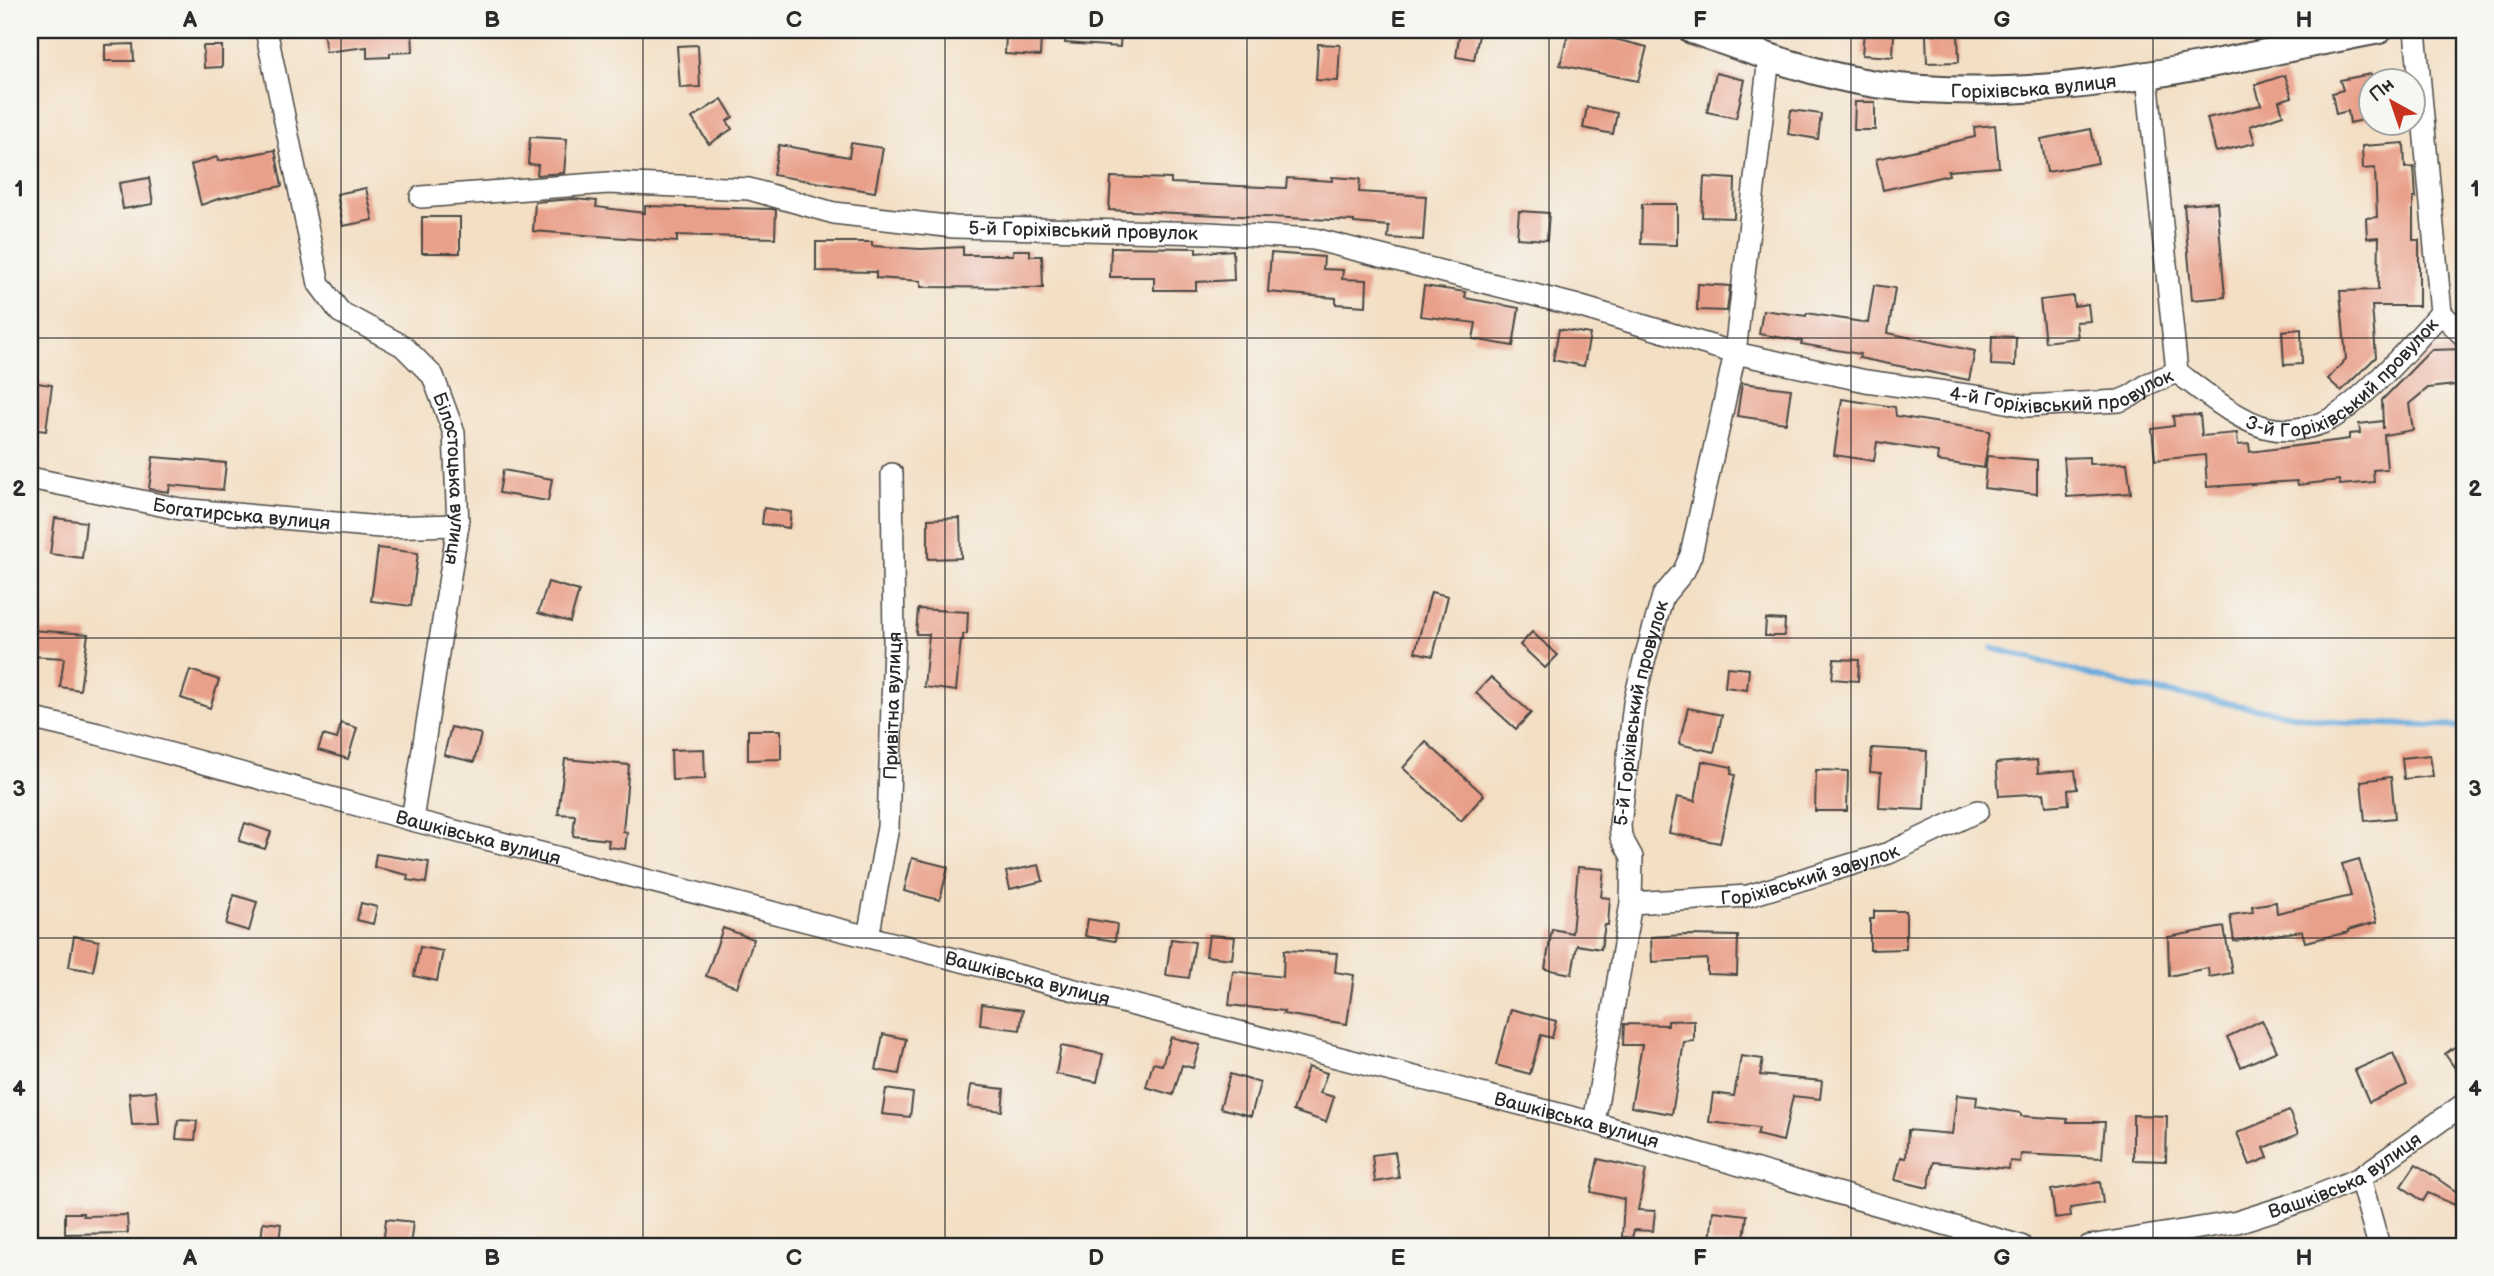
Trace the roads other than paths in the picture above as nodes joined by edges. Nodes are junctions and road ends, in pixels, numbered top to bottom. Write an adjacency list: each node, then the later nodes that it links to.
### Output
1 (266, 30): 14 (street, Білостоцька вулиця)
2 (1692, 30): 5 (street, Горіхівська вулиця)
3 (2379, 30): 6 (street, Горіхівська вулиця)
4 (2415, 30): 8 (street, 3-й Горіхівський провулок)
5 (1769, 57): 6 (street, Горіхівська вулиця); 10 (street, 5-й Горіхівський провулок)
6 (2147, 76): 11 (street, 4-й Горіхівський провулок)
7 (421, 197): 10 (street, 5-й Горіхівський провулок)
8 (2441, 313): 9 (street); 11 (street, 3-й Горіхівський провулок)
9 (2464, 336)
10 (1735, 353): 11 (street, 4-й Горіхівський провулок); 18 (street, 5-й Горіхівський провулок)
11 (2177, 372)
12 (892, 474): 19 (street, Привітна вулиця)
13 (30, 478): 14 (street, Богатирська вулиця)
14 (458, 525): 17 (street, Білостоцька вулиця)
15 (30, 719): 17 (street, Вашківська вулиця)
16 (1978, 811): 18 (street, Горіхівський завулок)
17 (412, 820): 19 (street, Вашківська вулиця)
18 (1631, 903): 21 (street, 5-й Горіхівський провулок)
19 (868, 937): 21 (street, Вашківська вулиця)
20 (2464, 1104): 22 (street, Вашківська вулиця)
21 (1594, 1123): 23 (street, Вашківська вулиця)
22 (2360, 1178): 24 (street, Вашківська вулиця); 25 (street)
23 (2021, 1246)
24 (2089, 1246)
25 (2379, 1246)

